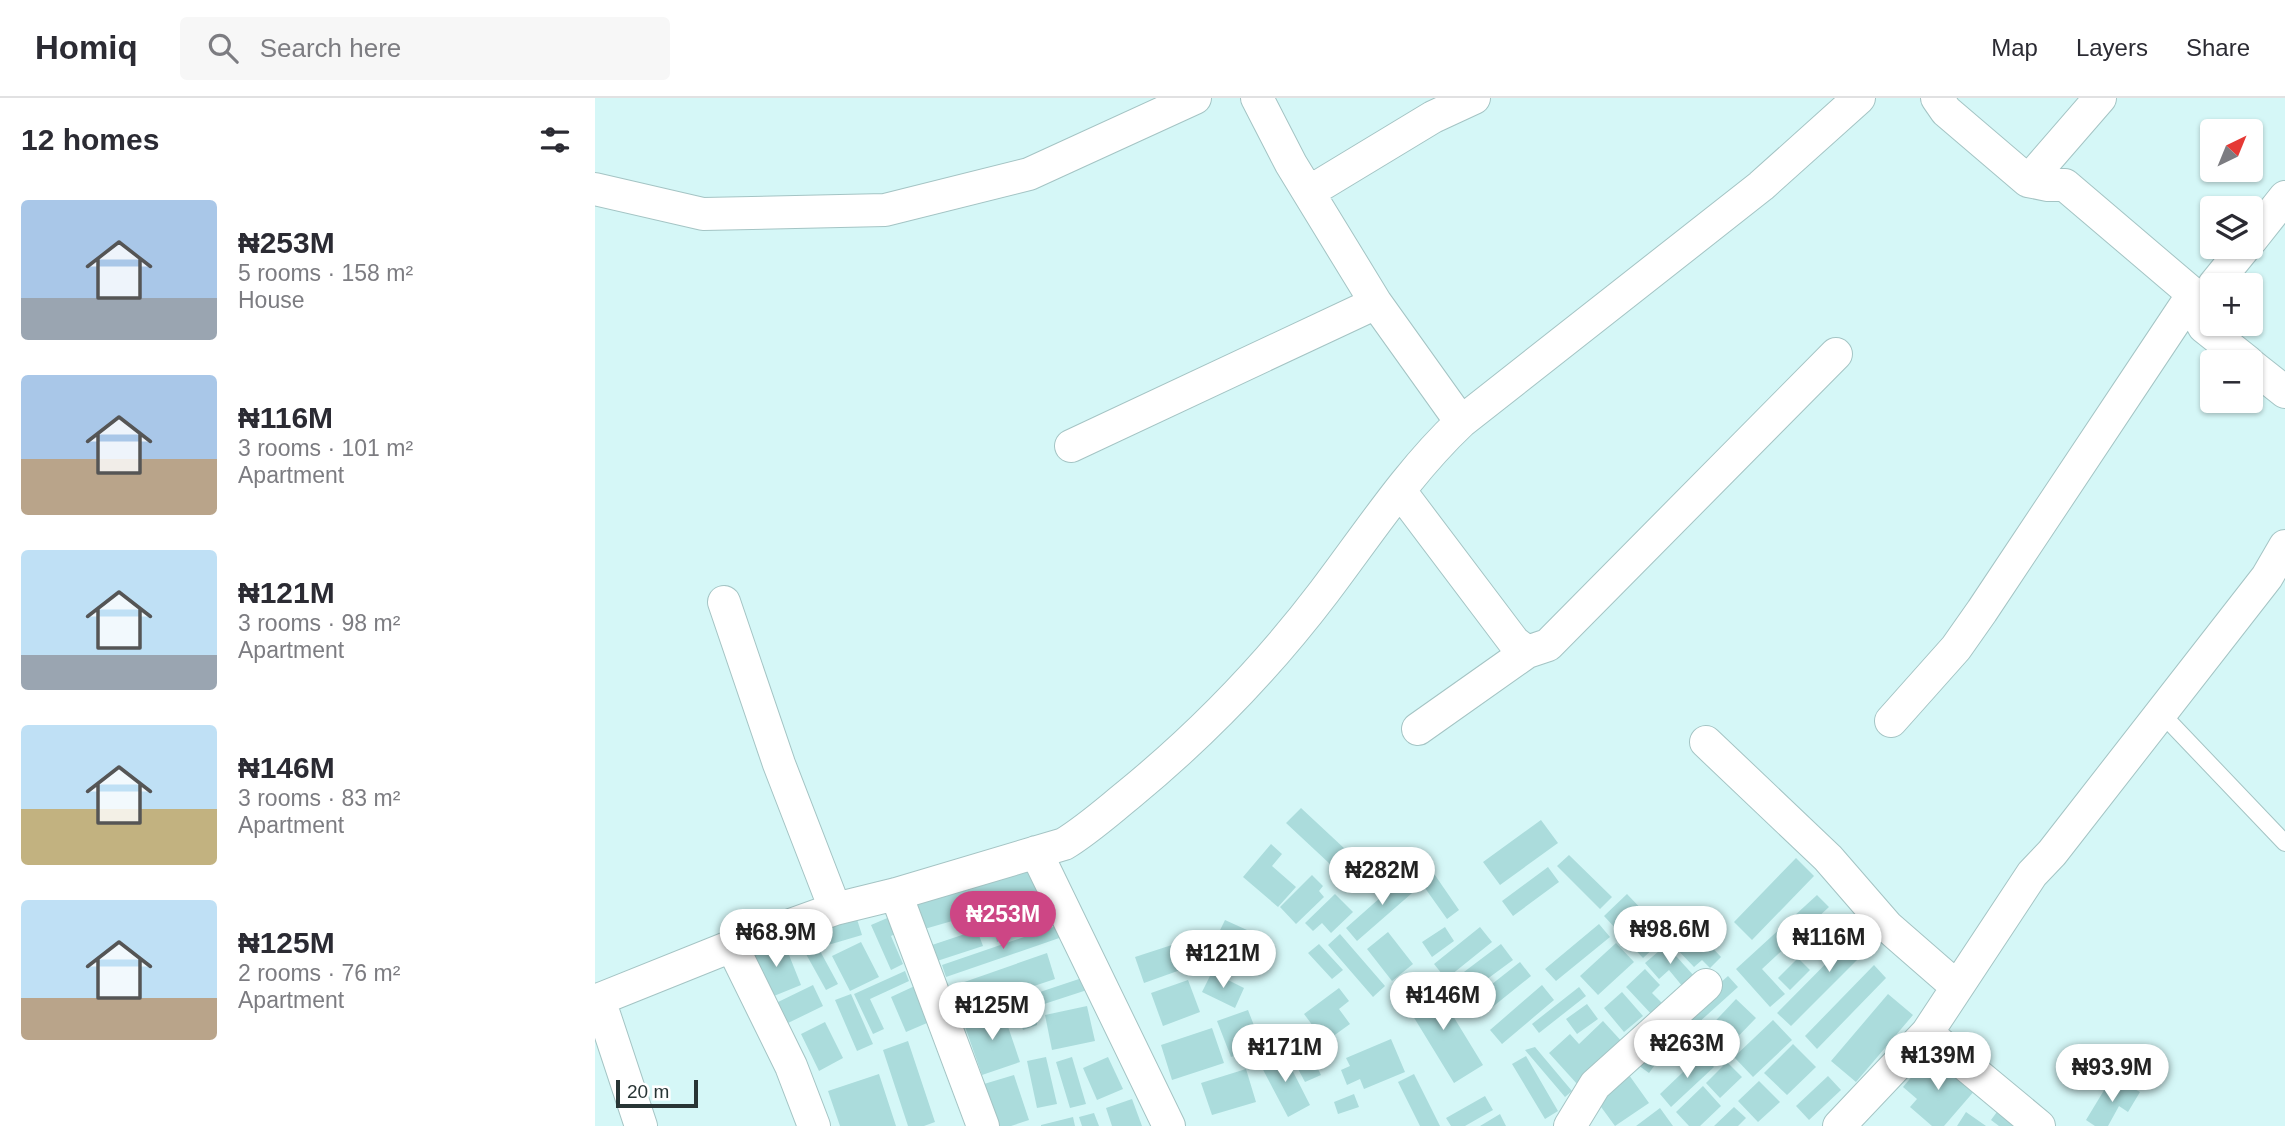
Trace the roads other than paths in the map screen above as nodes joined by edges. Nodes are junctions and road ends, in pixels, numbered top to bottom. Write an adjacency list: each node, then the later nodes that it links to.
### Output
1 (1195, 98): 8 (street)
2 (1257, 98): 9 (street)
3 (1474, 98): 9 (street)
4 (1859, 98): 22 (street)
5 (1937, 98): 7 (street)
6 (2101, 98): 7 (street)
7 (2028, 181): 14 (street)
8 (595, 188)
9 (1309, 192): 16 (street)
10 (2285, 197): 11 (street)
11 (2263, 225)
12 (2235, 259): 13 (street)
13 (2222, 273)
14 (2200, 289)
15 (2200, 300): 29 (street)
16 (1376, 303): 22 (street); 23 (street)
17 (2215, 336): 18 (street)
18 (2233, 350)
19 (1836, 354): 27 (street)
20 (2263, 374): 21 (street)
21 (2285, 392)
22 (1461, 422): 24 (street)
23 (1071, 446)
24 (1400, 491): 27 (street); 33 (street)
25 (2285, 546): 28 (street)
26 (724, 602): 35 (street)
27 (1527, 652): 30 (street)
28 (2161, 713): 32 (lane); 38 (street)
29 (1891, 721)
30 (1418, 729)
31 (1706, 742): 38 (street)
32 (2285, 843)
33 (1036, 852): 34 (street); 44 (street)
34 (896, 894): 35 (street); 43 (street)
35 (835, 909): 36 (street)
36 (732, 946): 39 (street); 42 (street)
37 (1706, 985): 45 (street)
38 (1957, 987): 40 (street)
39 (597, 1000): 41 (street)
40 (1927, 1033): 46 (street); 47 (street)
41 (641, 1126)
42 (814, 1126)
43 (983, 1126)
44 (1169, 1126)
45 (1570, 1126)
46 (1839, 1126)
47 (2039, 1126)

